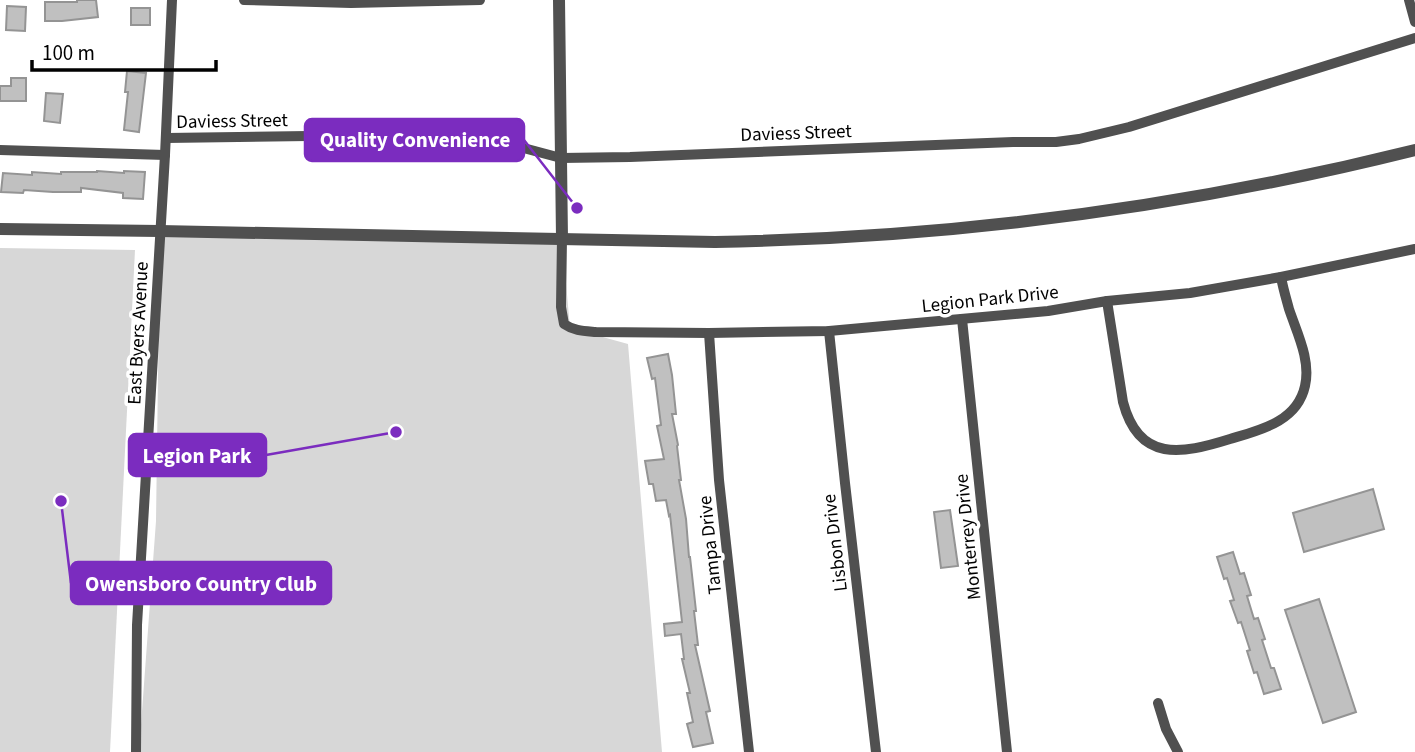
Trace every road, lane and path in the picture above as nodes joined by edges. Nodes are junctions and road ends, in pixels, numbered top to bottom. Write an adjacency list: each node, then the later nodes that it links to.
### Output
1 (172, 0): 8 (street, East Byers Avenue)
2 (244, 0): 3 (street)
3 (480, 0)
4 (559, 0): 12 (street)
5 (1409, 0): 6 (street)
6 (1415, 22)
7 (1415, 38): 12 (street, Daviess Street)
8 (166, 138): 11 (street, East Byers Avenue); 12 (street, Daviess Street)
9 (0, 150): 11 (street, Daviess Street)
10 (1415, 150): 15 (street)
11 (165, 155): 14 (street, East Byers Avenue)
12 (561, 158): 15 (street)
13 (0, 229): 14 (street)
14 (160, 231): 15 (street); 24 (street, East Byers Avenue)
15 (562, 238): 22 (street, Legion Park Drive)
16 (1413, 249): 17 (street); 18 (street, Legion Park Drive)
17 (1415, 262)
18 (1281, 277): 19 (street, Legion Park Drive); 19 (street)
19 (1107, 301): 20 (street, Legion Park Drive)
20 (962, 319): 21 (street, Legion Park Drive); 27 (street, Monterrey Drive)
21 (829, 331): 22 (street, Legion Park Drive); 26 (street, Lisbon Drive)
22 (709, 333): 25 (street, Tampa Drive)
23 (1158, 703): 28 (street)
24 (136, 752)
25 (749, 752)
26 (876, 752)
27 (1007, 752)
28 (1178, 752)

